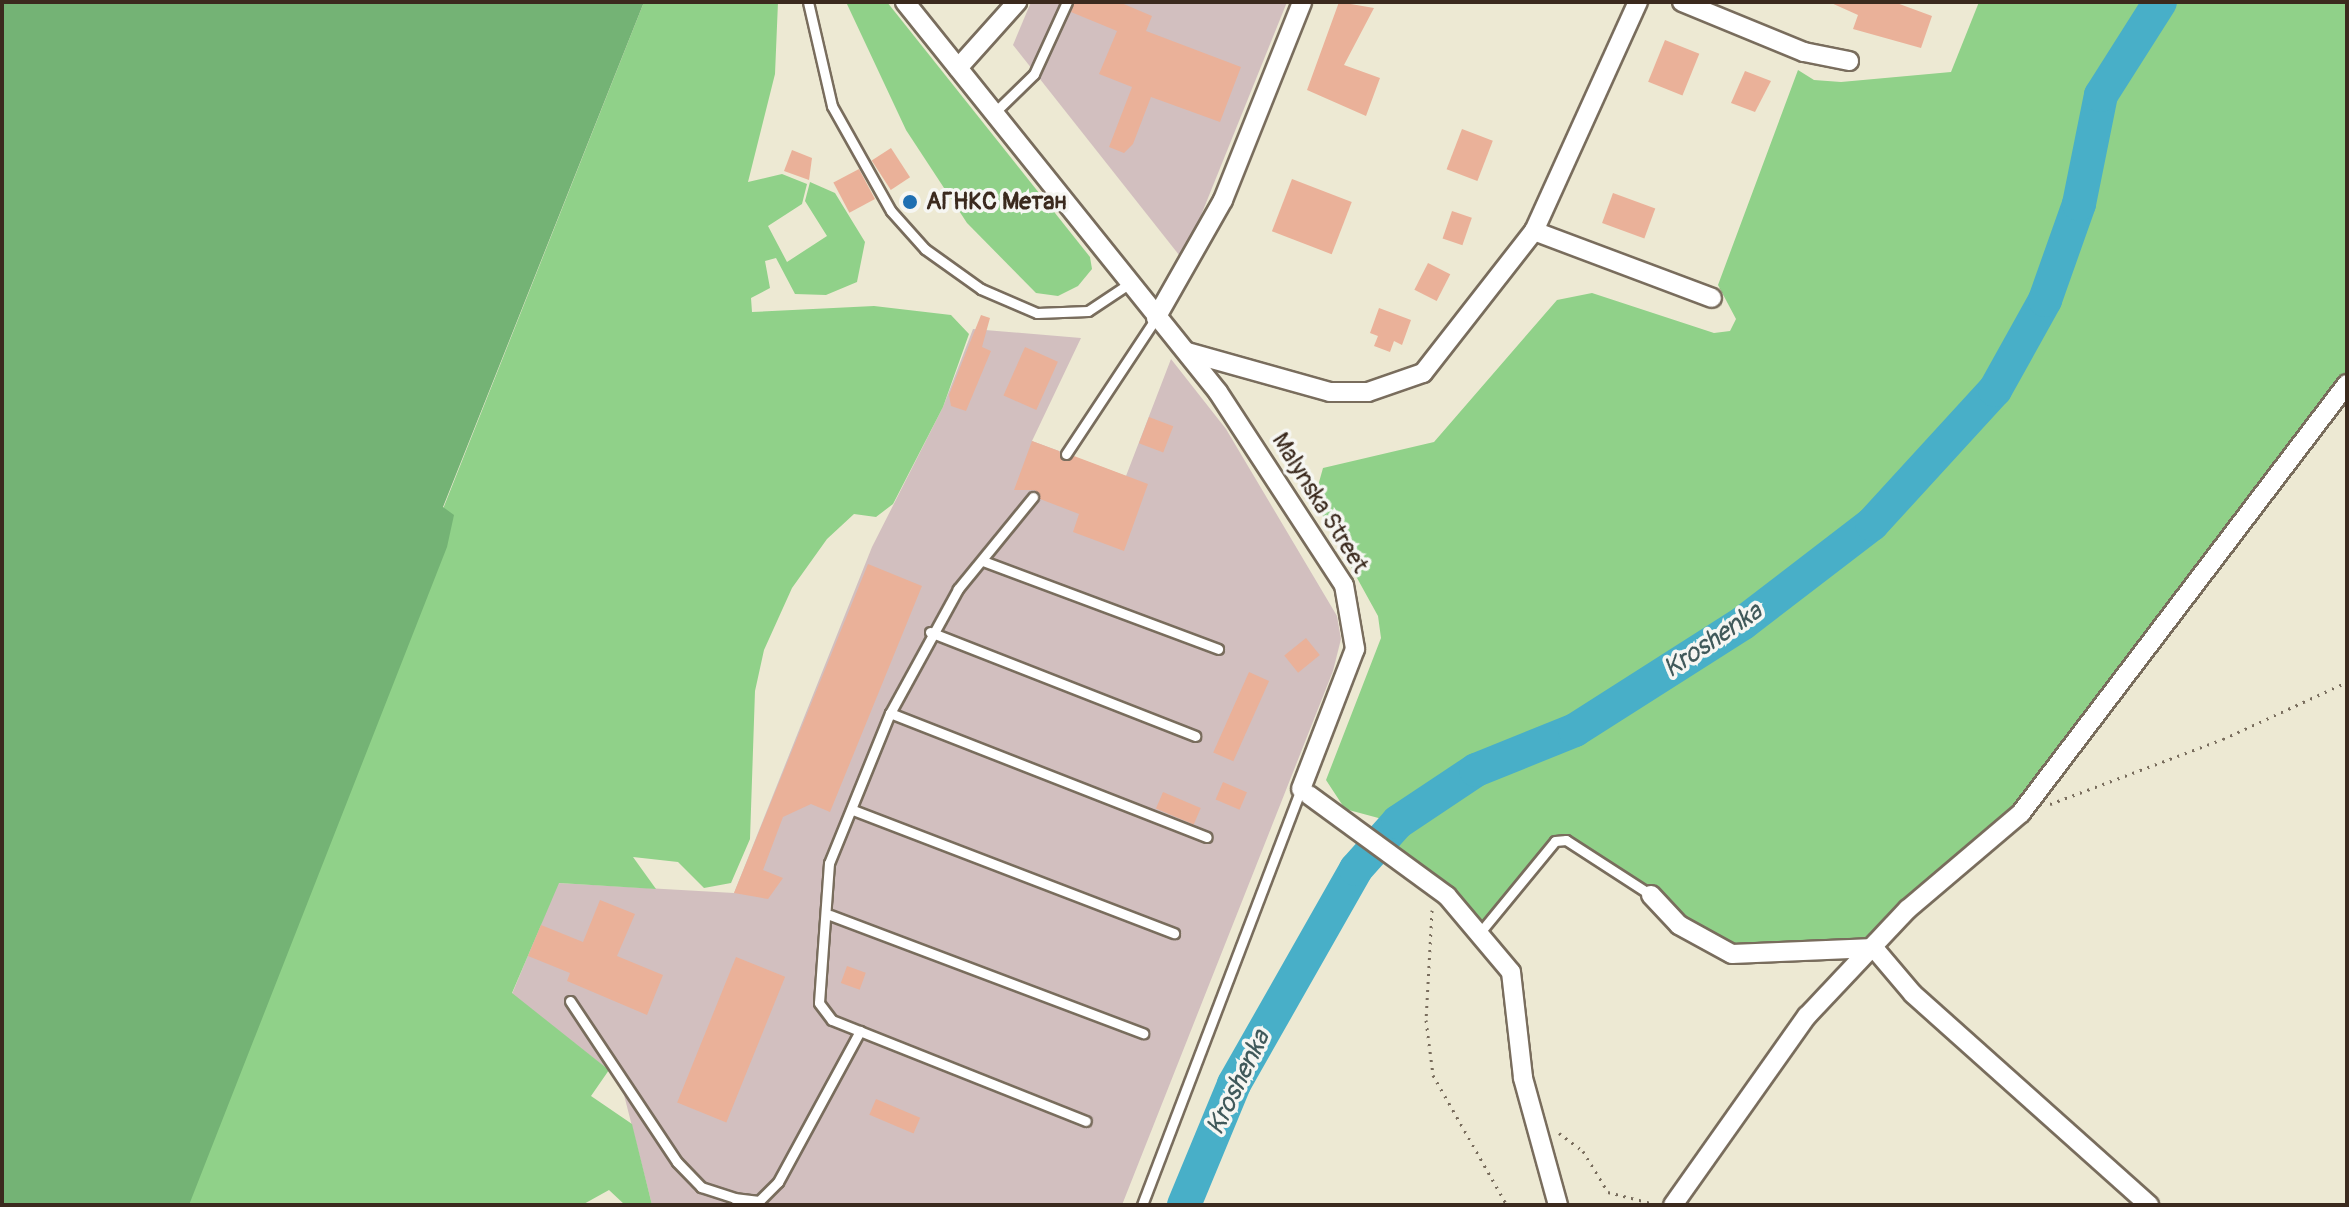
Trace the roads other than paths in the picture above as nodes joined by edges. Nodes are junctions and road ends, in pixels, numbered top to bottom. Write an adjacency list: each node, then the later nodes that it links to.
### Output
1 (808, 2): 12 (lane)
2 (905, 2): 9 (street, Malynska Street)
3 (1017, 2): 9 (street)
4 (1067, 2): 10 (lane)
5 (1302, 2): 14 (street)
6 (1638, 2): 11 (street)
7 (1682, 2): 8 (street)
8 (1849, 61)
9 (958, 68): 10 (street, Malynska Street)
10 (993, 114): 12 (street, Malynska Street)
11 (1534, 231): 13 (street); 15 (street)
12 (1127, 285): 14 (street, Malynska Street)
13 (1712, 298)
14 (1156, 318): 15 (street, Malynska Street); 19 (lane)
15 (1183, 351): 26 (street, Malynska Street)
16 (2347, 384): 18 (street)
17 (2347, 421): 18 (street)
18 (2318, 428): 33 (street)
19 (1066, 454)
20 (1033, 497): 21 (lane)
21 (983, 561): 22 (lane); 23 (lane)
22 (930, 632): 24 (lane); 25 (lane)
23 (1218, 649)
24 (890, 713): 27 (lane); 28 (lane)
25 (1195, 736)
26 (1305, 792): 31 (street); 39 (lane, Malynska Street)
27 (853, 810): 30 (lane); 32 (lane)
28 (1207, 837)
29 (1651, 895): 31 (lane); 33 (street)
30 (830, 915): 35 (lane); 36 (lane)
31 (1482, 930): 40 (street)
32 (1174, 933)
33 (1874, 948): 38 (street); 41 (street)
34 (570, 1001): 35 (lane)
35 (860, 1031): 37 (lane)
36 (1143, 1033)
37 (1086, 1121)
38 (1676, 1202)
39 (1142, 1205)
40 (1558, 1205)
41 (2149, 1205)

